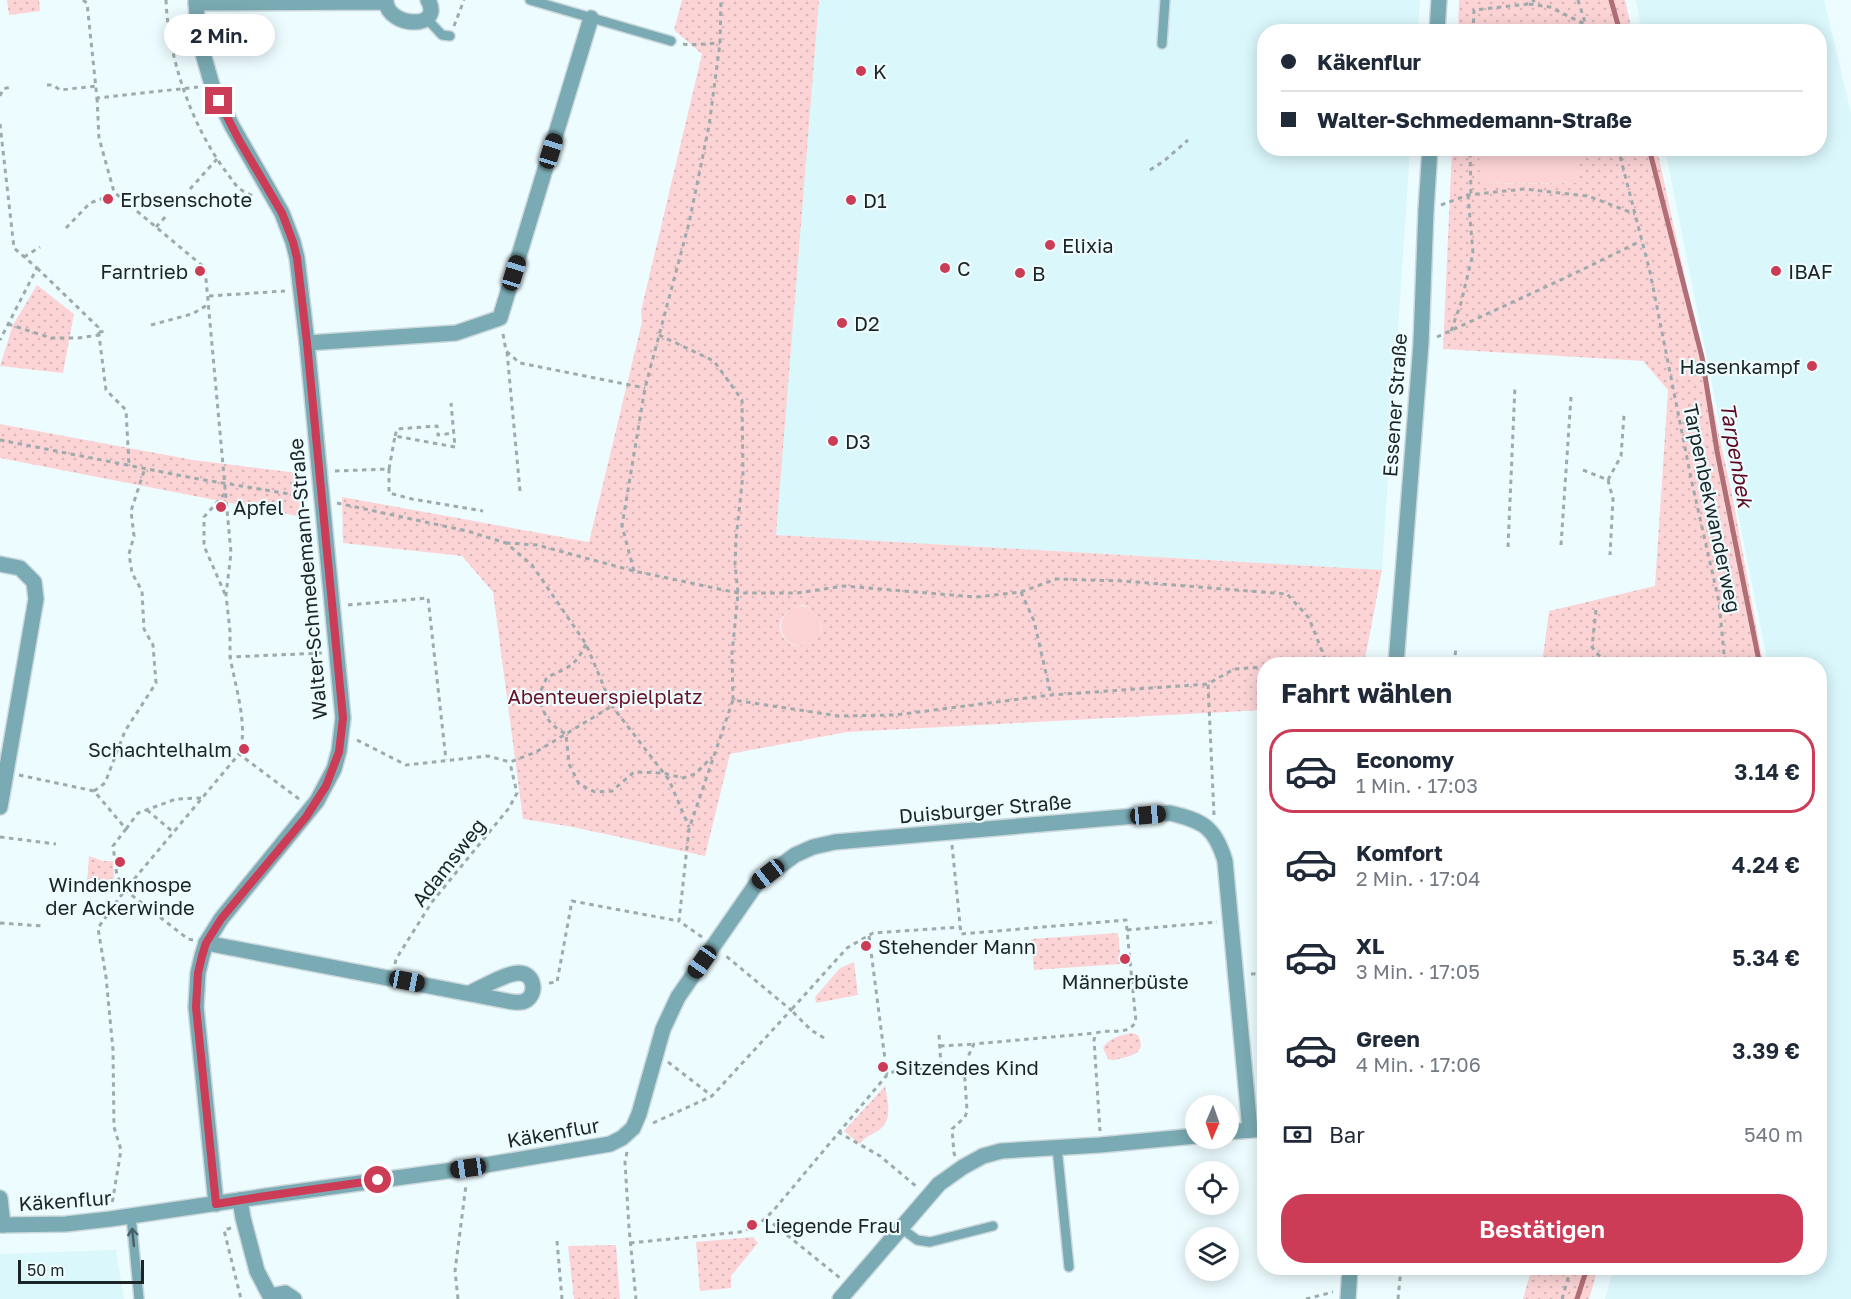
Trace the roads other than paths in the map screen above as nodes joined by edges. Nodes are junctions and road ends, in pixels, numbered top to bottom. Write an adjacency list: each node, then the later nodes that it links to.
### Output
1 (428, 0): 8 (street)
2 (530, 0): 7 (lane)
3 (1165, 0): 12 (lane)
4 (1439, 0): 9 (street)
5 (386, 1): 6 (street); 8 (street)
6 (196, 2): 14 (street, Walter-Schmedemann-Straße)
7 (591, 18): 11 (lane); 14 (street)
8 (427, 19): 10 (lane)
9 (1438, 24)
10 (450, 36)
11 (672, 41)
12 (1162, 44)
13 (1429, 156): 16 (street, Essener Straße)
14 (307, 343): 18 (street, Walter-Schmedemann-Straße)
15 (0, 564): 17 (street)
16 (1397, 657)
17 (0, 807)
18 (206, 943): 19 (street); 27 (street, Walter-Schmedemann-Straße)
19 (470, 993): 19 (street)
20 (1257, 1130): 21 (street); 22 (street, Duisburger Straße)
21 (1239, 1131)
22 (627, 1133): 26 (street, Käkenflur)
23 (1185, 1137): 24 (street)
24 (1057, 1148): 31 (street); 32 (lane)
25 (0, 1198): 29 (street)
26 (240, 1200): 27 (street, Käkenflur); 36 (street)
27 (216, 1204): 28 (street, Käkenflur)
28 (131, 1216): 29 (street, Käkenflur); 35 (lane, one-way to 28)
29 (2, 1225)
30 (993, 1226): 31 (lane)
31 (901, 1228): 38 (street)
32 (1069, 1267)
33 (1349, 1275): 34 (street)
34 (1348, 1294)
35 (139, 1299)
36 (271, 1299): 37 (street)
37 (294, 1299)
38 (840, 1299)

